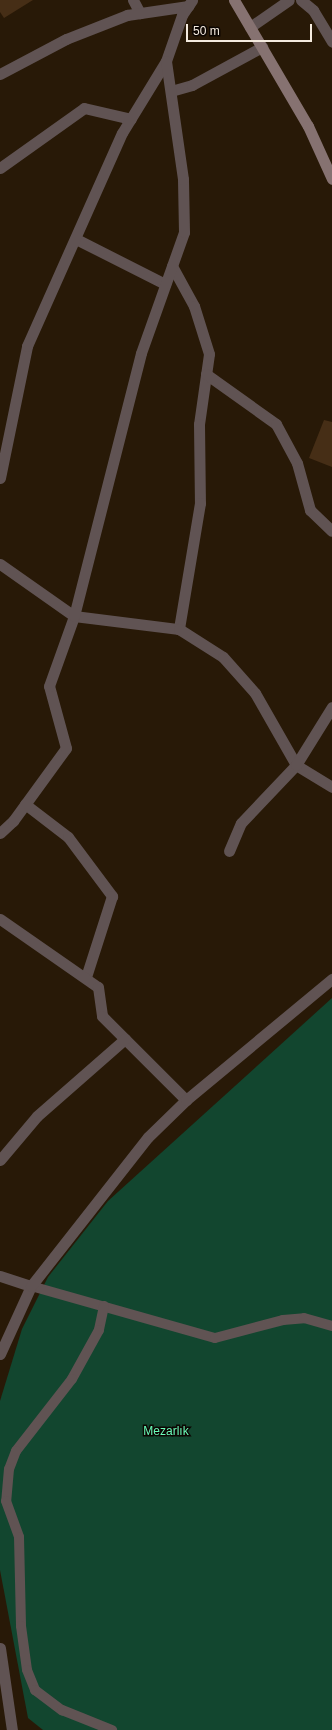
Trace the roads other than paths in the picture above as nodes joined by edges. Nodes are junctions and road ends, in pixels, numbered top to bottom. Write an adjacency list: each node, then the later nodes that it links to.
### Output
1 (133, 0): 6 (street)
2 (234, 0): 7 (main road)
3 (289, 0): 7 (street)
4 (301, 0): 8 (street)
5 (190, 3): 6 (street); 10 (street)
6 (140, 13): 11 (street)
7 (250, 27): 9 (main road)
8 (332, 42)
9 (262, 47): 12 (street); 14 (main road)
10 (166, 61): 12 (street); 13 (street)
11 (0, 74)
12 (170, 91): 18 (street)
13 (131, 119): 15 (street); 17 (street)
14 (330, 166): 16 (main road)
15 (0, 168)
16 (332, 179)
17 (76, 239): 19 (street); 21 (street)
18 (172, 266): 19 (street); 20 (street)
19 (165, 284): 24 (street)
20 (206, 374): 22 (street); 25 (street)
21 (0, 478)
22 (332, 531)
23 (0, 564): 24 (street)
24 (74, 616): 25 (street); 29 (street)
25 (179, 629): 27 (street)
26 (332, 707): 27 (street)
27 (296, 765): 28 (street); 31 (street)
28 (332, 787)
29 (25, 804): 30 (street); 33 (street)
30 (0, 833)
31 (229, 850)
32 (0, 919): 33 (street)
33 (86, 977): 35 (street)
34 (332, 979): 36 (street)
35 (125, 1039): 36 (street); 37 (street)
36 (186, 1100): 39 (street)
37 (0, 1160)
38 (0, 1276): 39 (street)
39 (31, 1286): 40 (lane); 42 (street)
40 (104, 1306): 41 (lane); 45 (lane)
41 (332, 1326)
42 (0, 1354)
43 (0, 1648): 44 (street)
44 (12, 1730)
45 (112, 1730)

